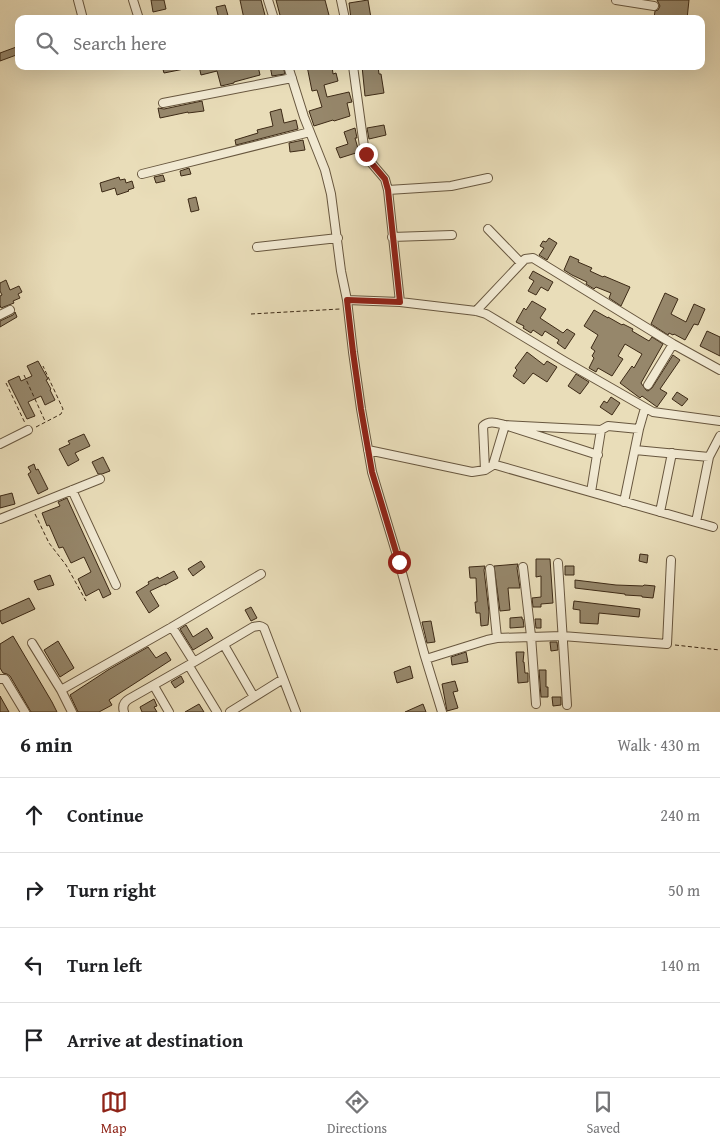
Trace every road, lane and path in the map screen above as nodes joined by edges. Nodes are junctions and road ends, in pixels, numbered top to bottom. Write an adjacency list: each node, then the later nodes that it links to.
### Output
1 (78, 0): 7 (street)
2 (133, 0): 8 (street)
3 (268, 0): 9 (street)
4 (340, 0): 10 (street)
5 (616, 0): 6 (street)
6 (654, 6)
7 (82, 15)
8 (138, 15)
9 (273, 15)
10 (344, 15)
11 (289, 70): 13 (street)
12 (354, 70): 18 (street)
13 (292, 78): 14 (street); 15 (street)
14 (163, 102)
15 (310, 132): 16 (street); 22 (street)
16 (142, 174)
17 (488, 178): 18 (street)
18 (388, 190): 21 (street)
19 (488, 229): 24 (street)
20 (452, 235): 21 (street)
21 (392, 236): 26 (street)
22 (338, 238): 23 (street); 25 (street)
23 (257, 247)
24 (521, 264): 29 (street); 32 (street)
25 (347, 300): 26 (street); 27 (street)
26 (400, 302): 29 (street)
27 (348, 309): 30 (path); 47 (street)
28 (10, 310): 31 (street)
29 (476, 311): 38 (street)
30 (251, 314)
31 (0, 315)
32 (673, 344): 34 (street); 37 (street)
33 (42, 366): 40 (path)
34 (720, 370)
35 (24, 375): 40 (path)
36 (6, 382): 43 (path)
37 (648, 385)
38 (645, 408): 39 (street); 42 (street)
39 (720, 421)
40 (45, 422): 43 (path)
41 (505, 425): 44 (street); 50 (street); 52 (street); 53 (street)
42 (639, 429): 44 (street); 48 (street)
43 (28, 430): 46 (street)
44 (601, 430): 50 (street)
45 (720, 436): 51 (street)
46 (0, 444)
47 (368, 450): 53 (street); 78 (street)
48 (635, 450): 49 (street); 57 (street)
49 (672, 453): 51 (street); 59 (street)
50 (598, 455): 56 (street)
51 (709, 457): 61 (street)
52 (493, 465): 53 (street); 56 (street)
53 (485, 470)
54 (100, 479): 55 (street)
55 (72, 490): 58 (street); 68 (street)
56 (591, 492): 57 (street)
57 (624, 502): 59 (street)
58 (31, 507): 60 (street); 69 (path)
59 (660, 512): 61 (street)
60 (0, 519)
61 (696, 522): 62 (street)
62 (713, 527)
63 (671, 560): 75 (street)
64 (558, 563): 72 (street)
65 (523, 567): 71 (street)
66 (490, 569): 73 (street)
67 (260, 574): 70 (street)
68 (116, 585)
69 (86, 600)
70 (172, 627): 79 (street); 83 (street)
71 (531, 636): 72 (street); 73 (street); 85 (street)
72 (562, 636): 75 (street); 86 (street)
73 (497, 638): 78 (street)
74 (32, 642): 83 (street)
75 (667, 644): 77 (path)
76 (224, 645): 79 (street); 81 (street); 84 (street)
77 (720, 650)
78 (426, 659): 94 (street)
79 (192, 664): 82 (street); 91 (street)
80 (0, 679): 87 (street)
81 (283, 679): 84 (street); 93 (street)
82 (154, 686): 89 (street); 90 (street)
83 (61, 690): 88 (street)
84 (254, 697): 92 (street)
85 (536, 704)
86 (567, 705)
87 (25, 712)
88 (72, 712)
89 (124, 712)
90 (169, 712)
91 (217, 712)
92 (230, 712)
93 (296, 712)
94 (442, 712)

